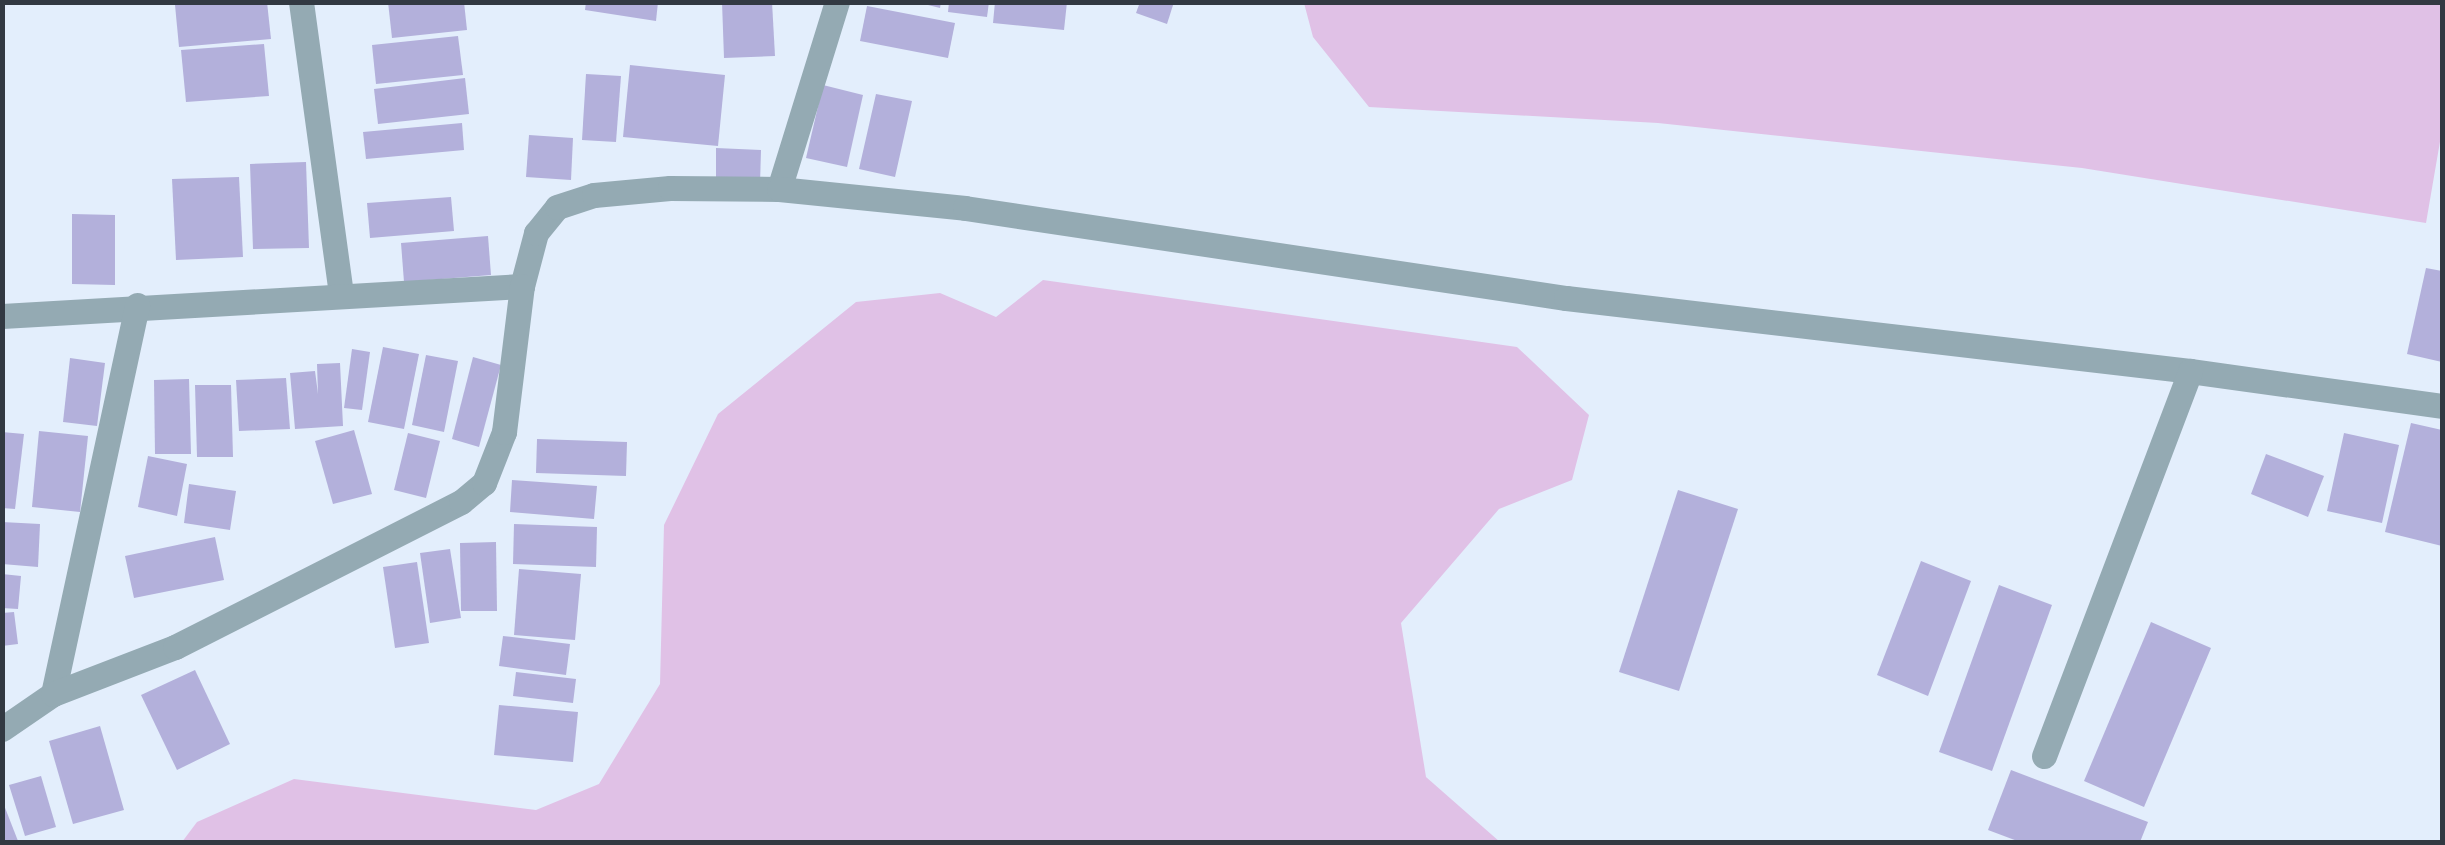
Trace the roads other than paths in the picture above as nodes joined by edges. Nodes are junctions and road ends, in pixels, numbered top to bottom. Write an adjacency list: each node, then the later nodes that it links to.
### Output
1 (301, 2): 5 (street)
2 (837, 2): 3 (street)
3 (779, 189): 4 (street); 8 (street)
4 (522, 286): 5 (street); 10 (street)
5 (341, 294): 6 (street)
6 (137, 305): 7 (street); 10 (street)
7 (2, 316)
8 (2190, 370): 9 (street); 12 (street)
9 (2442, 406)
10 (54, 694): 11 (street)
11 (2, 729)
12 (2044, 756)

